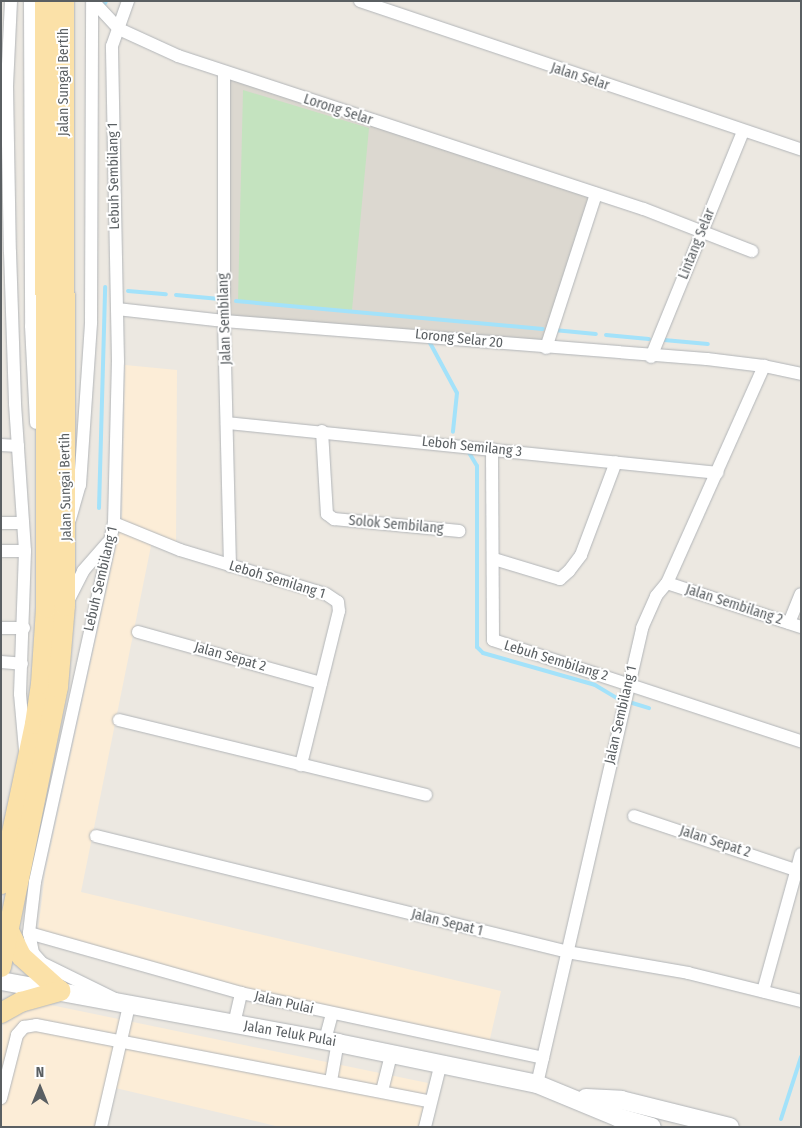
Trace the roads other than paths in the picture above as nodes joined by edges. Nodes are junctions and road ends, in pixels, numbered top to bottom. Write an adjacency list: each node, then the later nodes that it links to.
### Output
1 (30, 1): 40 (street)
2 (45, 1): 21 (main road, Jalan Sungai Bertih)
3 (64, 1): 21 (main road, Jalan Sungai Bertih)
4 (92, 1): 8 (street, Lorong Selar); 41 (street)
5 (128, 1): 8 (street, Lebuh Sembilang 1)
6 (360, 1): 11 (street, Jalan Selar)
7 (8, 9): 10 (street)
8 (119, 29): 9 (street, Lorong Selar); 19 (street, Lebuh Sembilang 1)
9 (224, 72): 14 (street, Lorong Selar); 20 (street, Jalan Sembilang)
10 (4, 86): 13 (street)
11 (743, 131): 12 (street, Jalan Selar); 16 (street, Lintang Selar)
12 (801, 149)
13 (6, 180): 15 (street)
14 (596, 194): 16 (street, Lorong Selar); 22 (street)
15 (5, 214): 18 (street)
16 (702, 229): 17 (street, Lorong Selar); 24 (street, Lintang Selar)
17 (752, 251)
18 (6, 252): 23 (street)
19 (116, 309): 20 (street, Lorong Selar 20); 38 (street, Lebuh Sembilang 1)
20 (224, 321): 22 (street, Lorong Selar 20); 29 (street, Jalan Sembilang)
21 (55, 330): 40 (main road, Jalan Sungai Bertih); 41 (main road, Jalan Sungai Bertih)
22 (546, 348): 24 (street, Lorong Selar 20)
23 (7, 357): 28 (street)
24 (651, 357): 25 (street, Lorong Selar 20)
25 (764, 366): 26 (street, Lorong Selar 20); 35 (street, Jalan Sembilang 1)
26 (801, 374)
27 (1, 404): 28 (street)
28 (15, 404): 32 (street)
29 (227, 423): 30 (street, Leboh Semilang 3); 46 (street, Jalan Sembilang)
30 (322, 431): 33 (street, Leboh Semilang 3); 39 (street, Solok Sembilang)
31 (1, 445): 32 (street)
32 (18, 446): 37 (street)
33 (492, 449): 34 (street, Leboh Semilang 3); 45 (street, Lebuh Sembilang 2)
34 (616, 462): 35 (street, Leboh Semilang 3); 45 (street)
35 (717, 473): 47 (street, Jalan Sembilang 1)
36 (1, 523): 37 (street)
37 (23, 523): 44 (street)
38 (114, 523): 42 (street, Lebuh Sembilang 1); 46 (street, Leboh Semilang 1)
39 (459, 531)
40 (47, 532): 60 (main road, Jalan Sungai Bertih)
41 (67, 532): 49 (main road, Jalan Sungai Bertih)
42 (109, 542): 49 (street); 69 (street, Lebuh Sembilang 1)
43 (1, 551): 44 (street)
44 (25, 551): 52 (street)
45 (494, 559): 57 (street, Lebuh Sembilang 2)
46 (230, 566): 56 (street, Leboh Semilang 1)
47 (667, 583): 50 (street, Jalan Sembilang 2); 57 (street, Jalan Sembilang 1)
48 (801, 594): 50 (street)
49 (65, 606): 68 (main road, Jalan Sungai Bertih)
50 (795, 625)
51 (1, 628): 52 (street)
52 (24, 628): 55 (street)
53 (138, 632): 56 (street, Jalan Sepat 2)
54 (1, 662): 55 (street)
55 (22, 664): 60 (street)
56 (321, 683): 61 (street, Leboh Semilang 1)
57 (628, 684): 59 (street, Lebuh Sembilang 2); 70 (street, Jalan Sembilang 1)
58 (119, 720): 61 (street)
59 (801, 741)
60 (27, 760): 67 (main road, Jalan Sungai Bertih)
61 (301, 764): 62 (street)
62 (426, 795)
63 (634, 816): 66 (street, Jalan Sepat 2)
64 (96, 836): 70 (street, Jalan Sepat 1)
65 (801, 854): 66 (street)
66 (795, 870): 74 (street)
67 (1, 884)
68 (9, 931): 71 (main road, Jalan Sungai Bertih); 73 (main road)
69 (29, 933): 75 (street, Jalan Pulai); 77 (street, Lebuh Sembilang 1)
70 (567, 952): 74 (street, Jalan Sepat 1); 84 (street, Jalan Sembilang 1)
71 (1, 967)
72 (1, 981): 73 (main road, Jalan Teluk Pulai)
73 (60, 991): 77 (main road, Jalan Teluk Pulai); 78 (main road)
74 (763, 991): 76 (street, Jalan Sepat 1)
75 (241, 993): 79 (street, Jalan Pulai); 80 (street)
76 (801, 1001)
77 (129, 1006): 80 (main road, Jalan Teluk Pulai); 81 (street)
78 (1, 1013)
79 (332, 1014): 82 (street); 84 (street, Jalan Pulai)
80 (234, 1024): 82 (main road, Jalan Teluk Pulai)
81 (120, 1040): 86 (street); 90 (street); 93 (street)
82 (332, 1042): 83 (main road, Jalan Teluk Pulai); 86 (street)
83 (391, 1054): 85 (main road, Jalan Teluk Pulai); 88 (street)
84 (543, 1058): 87 (street, Jalan Sembilang 1)
85 (441, 1063): 87 (main road, Jalan Teluk Pulai); 91 (street)
86 (331, 1081): 88 (street)
87 (537, 1084): 89 (main road, Jalan Teluk Pulai)
88 (382, 1091): 91 (street)
89 (576, 1097): 92 (main road, Jalan Teluk Pulai); 95 (main road, Jalan Teluk Pulai)
90 (1, 1098)
91 (431, 1102): 94 (street)
92 (686, 1121): 96 (main road, Jalan Teluk Pulai)
93 (101, 1127)
94 (426, 1127)
95 (652, 1127)
96 (730, 1127)

